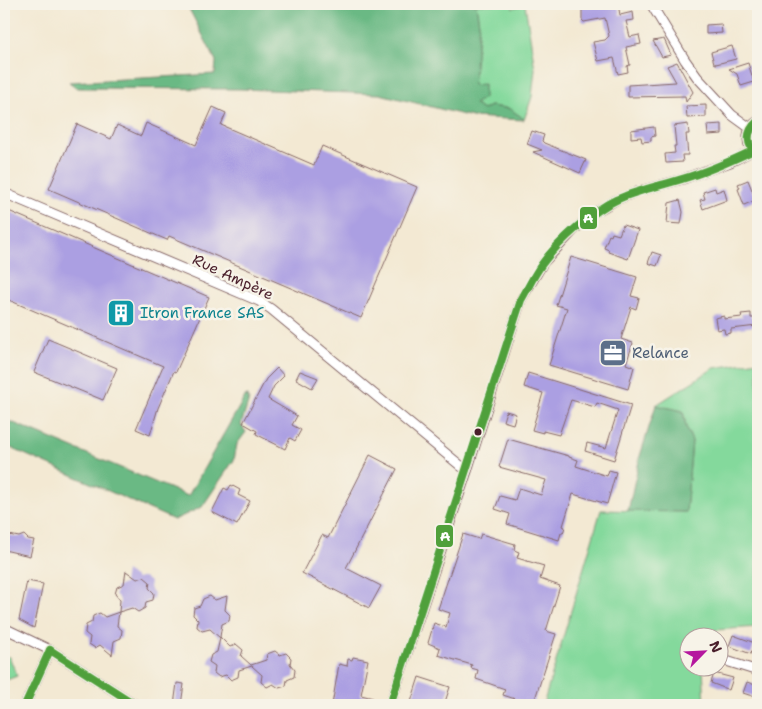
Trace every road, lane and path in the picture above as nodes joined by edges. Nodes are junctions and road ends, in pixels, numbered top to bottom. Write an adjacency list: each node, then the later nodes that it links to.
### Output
1 (651, 4): 3 (street)
2 (758, 121): 3 (street)
3 (750, 128): 4 (street)
4 (755, 154): 6 (street)
5 (4, 193): 6 (street, Rue Ampère)
6 (467, 471): 13 (street)
7 (4, 628): 8 (street)
8 (50, 650): 11 (street); 12 (street)
9 (730, 662): 10 (street)
10 (758, 671)
11 (25, 705)
12 (136, 705)
13 (390, 705)

